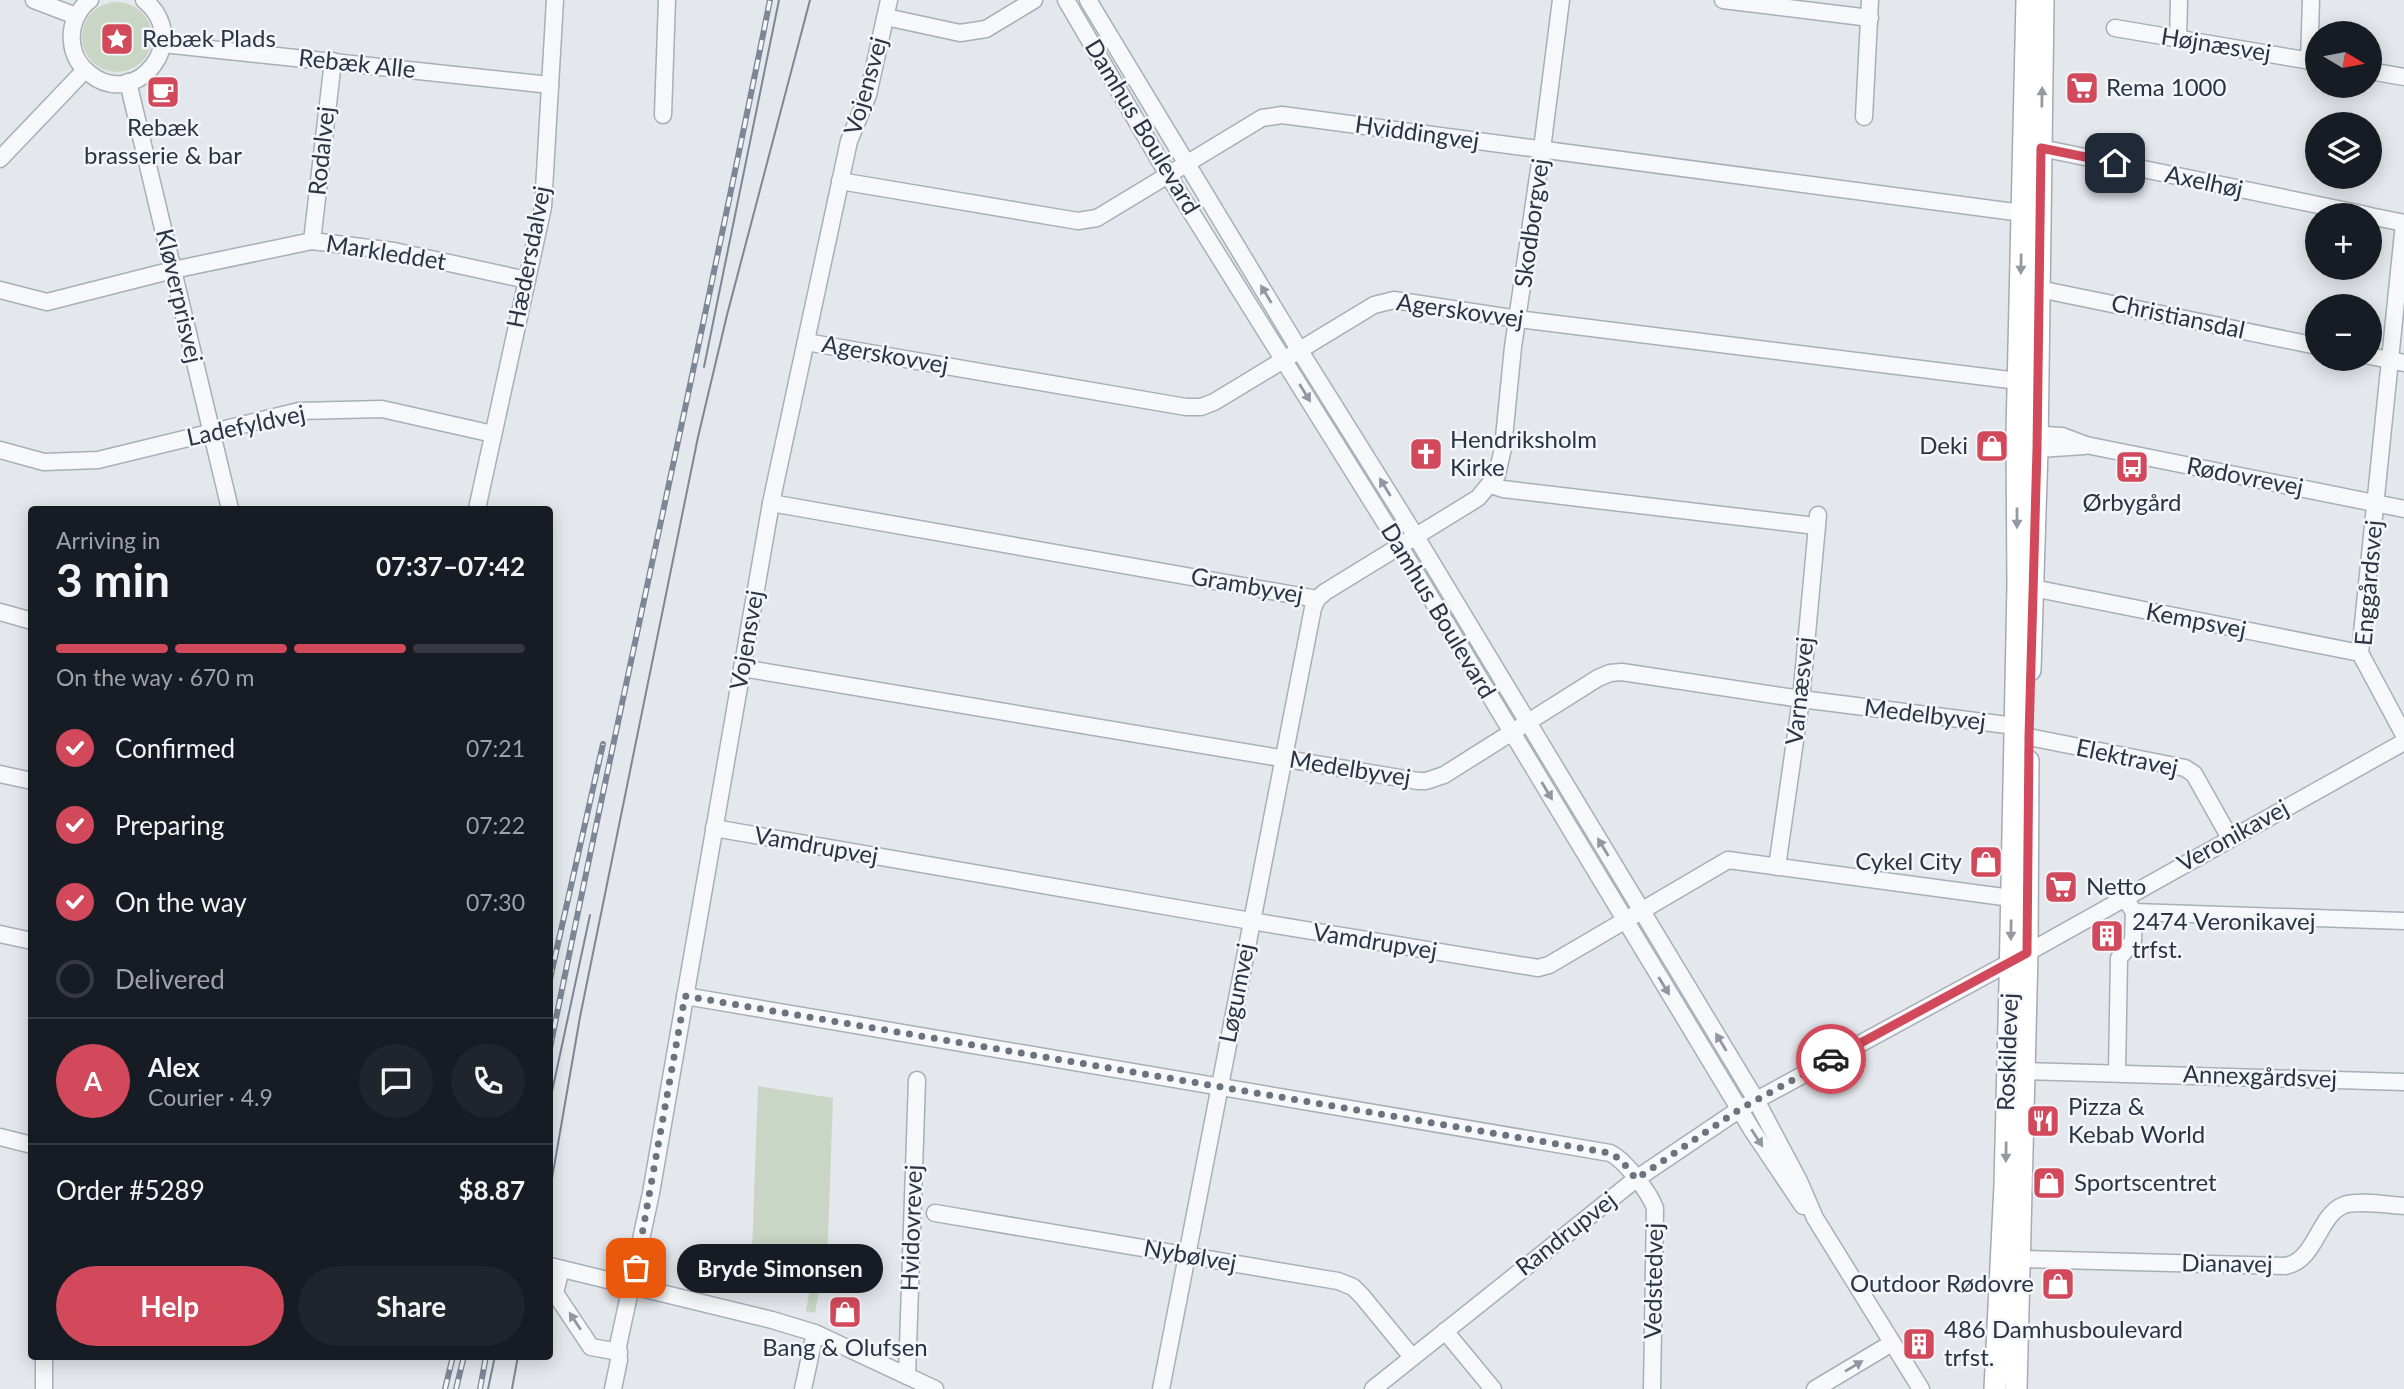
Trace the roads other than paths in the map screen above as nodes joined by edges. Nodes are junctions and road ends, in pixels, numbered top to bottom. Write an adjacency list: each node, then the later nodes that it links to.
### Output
1 (34, 0): 17 (street)
2 (144, 0): 23 (street)
3 (555, 0): 30 (street, Hædersdalvej)
4 (667, 0): 31 (street)
5 (889, 0): 18 (street, Vojensvej)
6 (1034, 0): 18 (street)
7 (1066, 0): 37 (street, Damhus Boulevard)
8 (1088, 0): 36 (street, Damhus Boulevard)
9 (1561, 0): 34 (street, Skodborgvej)
10 (1723, 0): 19 (street)
11 (1870, 0): 19 (street)
12 (2027, 0): 40 (main road, Roskildevej)
13 (2043, 0): 33 (main road, Roskildevej, one-way to 13)
14 (2179, 0): 22 (street)
15 (2311, 0): 20 (street)
16 (88, 1): 17 (street)
17 (76, 16): 26 (street)
18 (886, 17): 38 (street, Vojensvej)
19 (1870, 18): 32 (street)
20 (2312, 21)
21 (2115, 28): 22 (street, Højnæsvej)
22 (2178, 39): 24 (street, Højnæsvej)
23 (163, 44): 25 (street, Rebæk Alle); 29 (street)
24 (2305, 60)
25 (332, 61): 30 (street, Rebæk Alle); 43 (street, Rodalvej)
26 (85, 70): 29 (street); 35 (street)
27 (2382, 73): 28 (street)
28 (2404, 77)
29 (128, 82): 44 (street, Kløverprisvej)
30 (550, 85): 45 (street, Hædersdalvej)
31 (663, 114)
32 (1864, 117)
33 (2041, 148): 39 (street, Axelhøj); 46 (main road, Roskildevej)
34 (1542, 149): 36 (street, Hviddingvej); 40 (street, Hviddingvej); 48 (street, Skodborgvej)
35 (0, 159)
36 (1188, 163): 37 (street, Hviddingvej); 51 (street, Damhus Boulevard, one-way to 36)
37 (1168, 175): 38 (street, Hviddingvej); 52 (street, Damhus Boulevard)
38 (840, 181): 49 (street, Vojensvej)
39 (2305, 203)
40 (2022, 213): 54 (main road, Roskildevej, one-way to 54)
41 (2382, 219): 42 (street, Axelhøj)
42 (2404, 223): 53 (street, Enggårdsvej)
43 (312, 241): 44 (street, Markleddet); 45 (street, Markleddet)
44 (173, 270): 47 (street, Markleddet); 55 (street, Kløverprisvej)
45 (527, 280): 56 (street, Hædersdalvej)
46 (2039, 289): 50 (street, Christiansdal); 57 (main road, Roskildevej)
47 (0, 290)
48 (1518, 319): 51 (street, Agerskovvej); 54 (street, Agerskovvej); 59 (street, Skodborgvej)
49 (806, 342): 52 (street, Agerskovvej); 60 (street, Vojensvej)
50 (2305, 344)
51 (1300, 351): 52 (street, Agerskovvej); 65 (street, Damhus Boulevard, one-way to 51)
52 (1285, 359): 66 (street, Damhus Boulevard, one-way to 66)
53 (2397, 362): 61 (street, Enggårdsvej)
54 (2018, 380): 57 (main road, Roskildevej)
55 (212, 433): 56 (street, Ladefyldvej); 58 (street, Ladefyldvej); 62 (street, Kløverprisvej)
56 (493, 434): 63 (street, Hædersdalvej)
57 (2027, 442): 61 (street, Rødovrevej); 67 (main road, Roskildevej); 75 (main road, Roskildevej, one-way to 75)
58 (0, 450)
59 (1491, 485): 65 (street, Grambyvej); 73 (street, Varnæsvej)
60 (771, 503): 68 (street, Grambyvej); 72 (street, Vojensvej)
61 (2376, 504): 64 (street, Rødovrevej); 71 (street, Enggårdsvej)
62 (229, 506)
63 (478, 506)
64 (2404, 509)
65 (1415, 535): 66 (street, Grambyvej); 74 (street, Damhus Boulevard)
66 (1399, 545): 68 (street, Grambyvej); 76 (street, Damhus Boulevard)
67 (2033, 588): 71 (street, Kempsvej); 75 (main road, Roskildevej)
68 (1317, 599): 79 (street, Løgumvej)
69 (0, 612): 70 (street)
70 (28, 620)
71 (2360, 653): 77 (street, Enggårdsvej)
72 (742, 668): 79 (street, Medelbyvej); 82 (street, Vojensvej)
73 (1801, 699): 74 (street, Medelbyvej); 75 (street, Medelbyvej); 84 (street, Varnæsvej)
74 (1528, 723): 76 (street, Medelbyvej); 87 (street, Damhus Boulevard, one-way to 74)
75 (2022, 732): 83 (street, Elektravej); 86 (main road, Roskildevej); 94 (main road, Roskildevej)
76 (1512, 733): 79 (street, Medelbyvej); 89 (street, Damhus Boulevard, one-way to 89)
77 (2404, 735)
78 (2404, 742): 83 (street, Veronikavej)
79 (1283, 759): 90 (street, Løgumvej)
80 (0, 774): 81 (street)
81 (28, 781)
82 (714, 828): 90 (street, Vamdrupvej); 95 (street, Vojensvej)
83 (2230, 838): 85 (street, Veronikavej)
84 (1777, 867): 86 (street, Vamdrupvej); 87 (street, Vamdrupvej)
85 (2124, 897): 88 (street); 94 (street, Veronikavej)
86 (2011, 898): 94 (main road, Roskildevej, one-way to 94)
87 (1642, 912): 89 (street, Vamdrupvej); 101 (street, Damhus Boulevard, one-way to 87)
88 (2134, 912): 91 (street); 97 (street)
89 (1624, 920): 90 (street, Vamdrupvej); 102 (street, Damhus Boulevard, one-way to 102)
90 (1251, 921): 100 (street, Løgumvej)
91 (2404, 921)
92 (0, 934): 93 (street)
93 (28, 940)
94 (2019, 957): 96 (main road, Roskildevej); 101 (street, Randrupvej); 130 (main road, Roskildevej, one-way to 130)
95 (685, 996): 100 (street, Vedstedvej); 112 (street, Vojensvej)
96 (2024, 1071): 97 (street, Annexgårdsvej); 110 (main road, Roskildevej)
97 (2117, 1072): 99 (street, Annexgårdsvej)
98 (917, 1080): 119 (street, Hvidovrevej)
99 (2404, 1082)
100 (1219, 1086): 105 (street, Vedstedvej); 109 (street, Løgumvej)
101 (1756, 1100): 102 (street, Randrupvej); 108 (street, Damhus Boulevard)
102 (1740, 1109): 105 (street, Randrupvej); 108 (street, Damhus Boulevard, one-way to 108)
103 (0, 1137): 104 (street)
104 (28, 1144)
105 (1636, 1179): 113 (street, Randrupvej); 127 (street, Vedstedvej)
106 (2404, 1206): 110 (street, Dianavej)
107 (935, 1213): 109 (street, Nybølvej)
108 (1815, 1218): 115 (street, Damhus Boulevard)
109 (1187, 1256): 117 (street, Nybølvej); 124 (street, Løgumvej)
110 (2020, 1259): 131 (main road, Roskildevej)
111 (555, 1268): 112 (street); 116 (street, one-way to 111)
112 (632, 1286): 114 (street); 116 (street, Vojensvej)
113 (1445, 1331): 117 (street, Randrupvej); 126 (street)
114 (815, 1333): 119 (street); 122 (street)
115 (1892, 1343): 128 (street, one-way to 115); 129 (street, Damhus Boulevard)
116 (619, 1352): 121 (street, Vojensvej)
117 (1412, 1357): 125 (street, Randrupvej)
118 (44, 1360): 120 (street)
119 (907, 1376): 123 (street)
120 (44, 1389)
121 (613, 1389)
122 (803, 1389)
123 (935, 1389)
124 (1161, 1389)
125 (1373, 1389)
126 (1493, 1389)
127 (1652, 1389)
128 (1815, 1389)
129 (1921, 1389)
130 (1995, 1389)
131 (2016, 1389)

